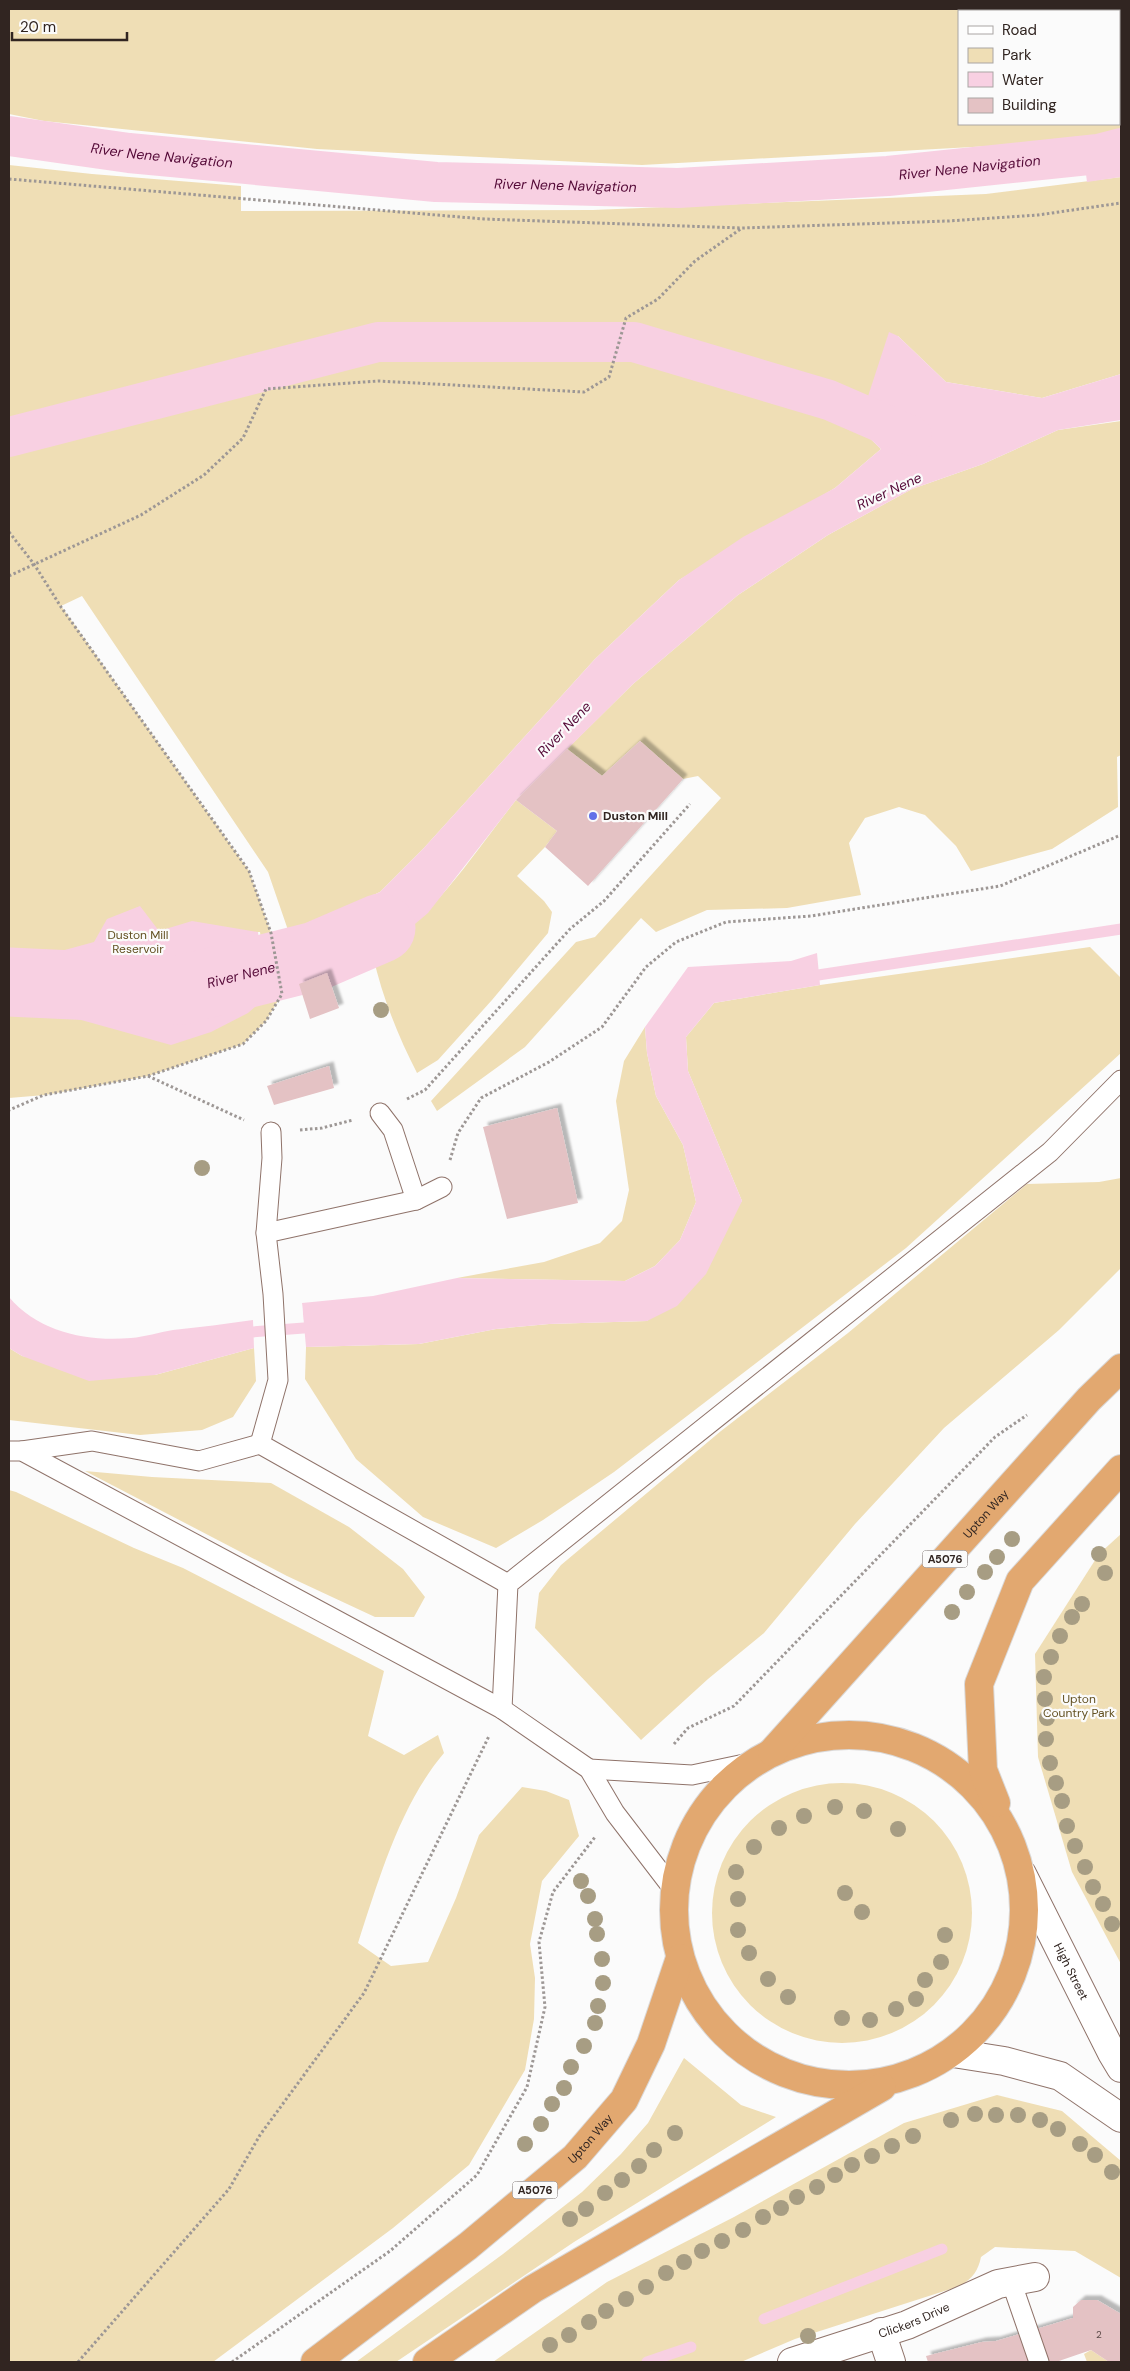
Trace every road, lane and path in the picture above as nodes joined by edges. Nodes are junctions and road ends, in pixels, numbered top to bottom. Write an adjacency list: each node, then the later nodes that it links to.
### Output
1 (9, 179): 3 (path)
2 (1121, 203): 3 (path)
3 (742, 228): 5 (path)
4 (9, 532): 5 (path)
5 (34, 564): 6 (path); 9 (path)
6 (9, 576)
7 (690, 804): 12 (path)
8 (1121, 835): 14 (path)
9 (148, 1076): 11 (path); 13 (path)
10 (1121, 1080): 21 (lane)
11 (9, 1110)
12 (380, 1113): 13 (path); 15 (lane)
13 (271, 1132): 16 (lane)
14 (442, 1187): 15 (lane)
15 (416, 1200): 16 (lane)
16 (266, 1233): 18 (lane)
17 (1121, 1368): 23 (highway, Upton Way / A5076)
18 (260, 1444): 19 (lane); 21 (lane)
19 (16, 1451): 22 (lane)
20 (1121, 1468): 25 (highway)
21 (508, 1584): 22 (lane)
22 (502, 1709): 24 (lane); 34 (path)
23 (763, 1757): 24 (lane); 25 (highway); 26 (highway, Upton Way)
24 (589, 1769): 26 (lane)
25 (1020, 1866): 28 (highway); 29 (street, High Street)
26 (674, 1890): 27 (highway, Upton Way)
27 (680, 1958): 30 (highway, Upton Way); 35 (highway, Upton Way / A5076)
28 (953, 2053): 30 (highway); 31 (street)
29 (1121, 2068)
30 (890, 2082): 36 (highway)
31 (1121, 2118)
32 (1023, 2279): 33 (street, Clickers Drive); 39 (lane)
33 (881, 2332): 37 (street, Clickers Drive); 38 (street)
34 (78, 2362)
35 (315, 2362)
36 (427, 2362)
37 (792, 2362)
38 (891, 2362)
39 (1039, 2362)

